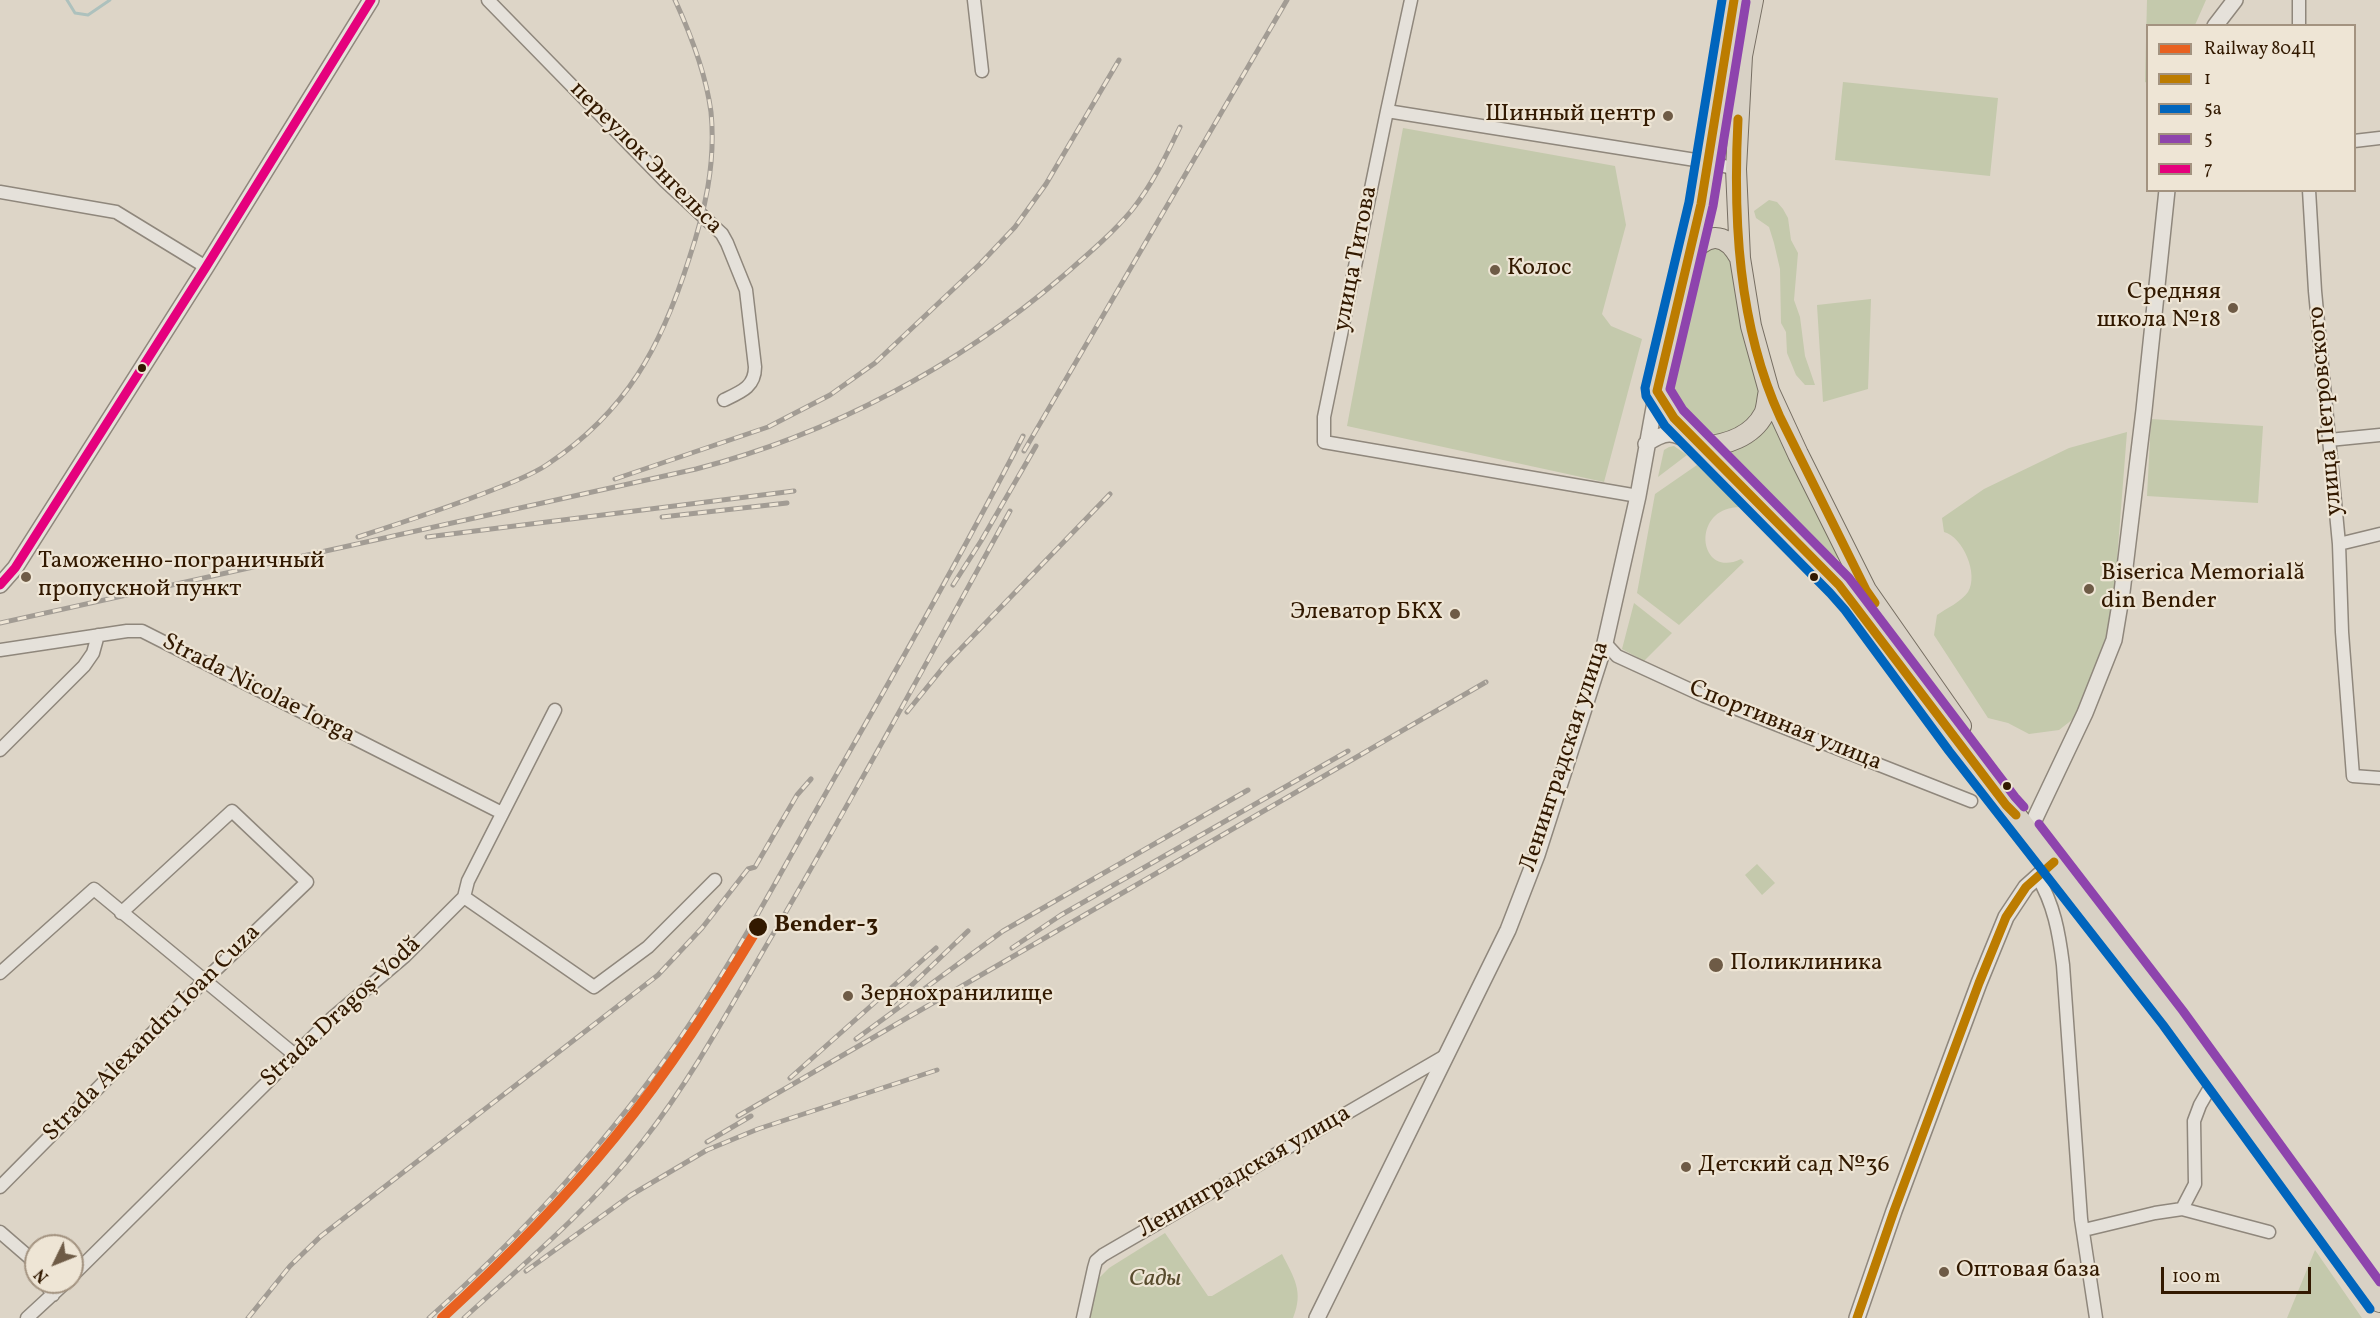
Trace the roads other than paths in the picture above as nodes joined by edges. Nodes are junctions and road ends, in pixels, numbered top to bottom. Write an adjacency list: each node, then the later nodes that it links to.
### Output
1 (371, 0): 22 (street)
2 (488, 0): 25 (street, переулок Энгельса)
3 (974, 0): 11 (street)
4 (1411, 0): 12 (street)
5 (1734, 0): 15 (main road)
6 (1752, 0): 16 (main road)
7 (2235, 0): 9 (street)
8 (2299, 0): 10 (street)
9 (2217, 24)
10 (2299, 24)
11 (982, 71)
12 (1387, 111): 15 (street); 30 (street, улица Титова)
13 (2380, 138): 14 (street)
14 (2356, 141)
15 (1708, 162): 16 (street); 21 (main road)
16 (1736, 169): 20 (main road)
17 (0, 192): 22 (street)
18 (2167, 192): 43 (street)
19 (2309, 192): 27 (street, улица Петровского)
20 (1740, 258): 21 (main road); 24 (main road)
21 (1686, 260): 23 (main road)
22 (206, 267): 33 (street)
23 (1657, 391): 28 (street, Ленинградская улица); 29 (main road)
24 (1769, 391): 29 (main road); 42 (main road)
25 (724, 400)
26 (2380, 435): 27 (street)
27 (2329, 440): 32 (street, улица Петровского)
28 (1646, 444): 29 (street); 30 (street, Ленинградская улица)
29 (1702, 447): 42 (main road)
30 (1638, 496): 35 (street, Ленинградская улица)
31 (2380, 534): 32 (street)
32 (2339, 544): 39 (street, улица Петровского)
33 (0, 585)
34 (98, 635): 36 (street, Strada Nicolae Iorga); 38 (street); 41 (street, Strada Nicolae Iorga)
35 (1605, 643): 40 (street, Спортивная улица); 52 (street, Ленинградская улица)
36 (0, 650)
37 (555, 710): 41 (street, Strada Dragoş-Vodă)
38 (0, 750)
39 (2380, 778)
40 (1971, 801)
41 (502, 813): 47 (street, Strada Dragoş-Vodă)
42 (2016, 815): 43 (main road)
43 (2029, 831): 44 (main road)
44 (2054, 862): 45 (street); 53 (main road)
45 (2037, 876): 56 (street); 66 (street)
46 (716, 880): 47 (street)
47 (464, 897): 51 (street, Strada Dragoş-Vodă)
48 (121, 913): 49 (street); 50 (street); 50 (street, Strada Alexandru Ioan Cuza)
49 (0, 973)
50 (204, 981): 51 (street); 54 (street, Strada Alexandru Ioan Cuza)
51 (295, 1054): 60 (street, Strada Dragoş-Vodă)
52 (1445, 1056): 64 (street, Ленинградская улица); 65 (street, Ленинградская улица)
53 (2216, 1077): 55 (street); 62 (main road)
54 (0, 1187)
55 (2182, 1209): 56 (street); 58 (street)
56 (2084, 1230): 67 (street)
57 (0, 1232): 59 (street)
58 (2269, 1232)
59 (24, 1253)
60 (84, 1264)
61 (53, 1295): 63 (street)
62 (2380, 1302)
63 (27, 1318)
64 (1083, 1318)
65 (1317, 1318)
66 (1857, 1318)
67 (2096, 1318)

